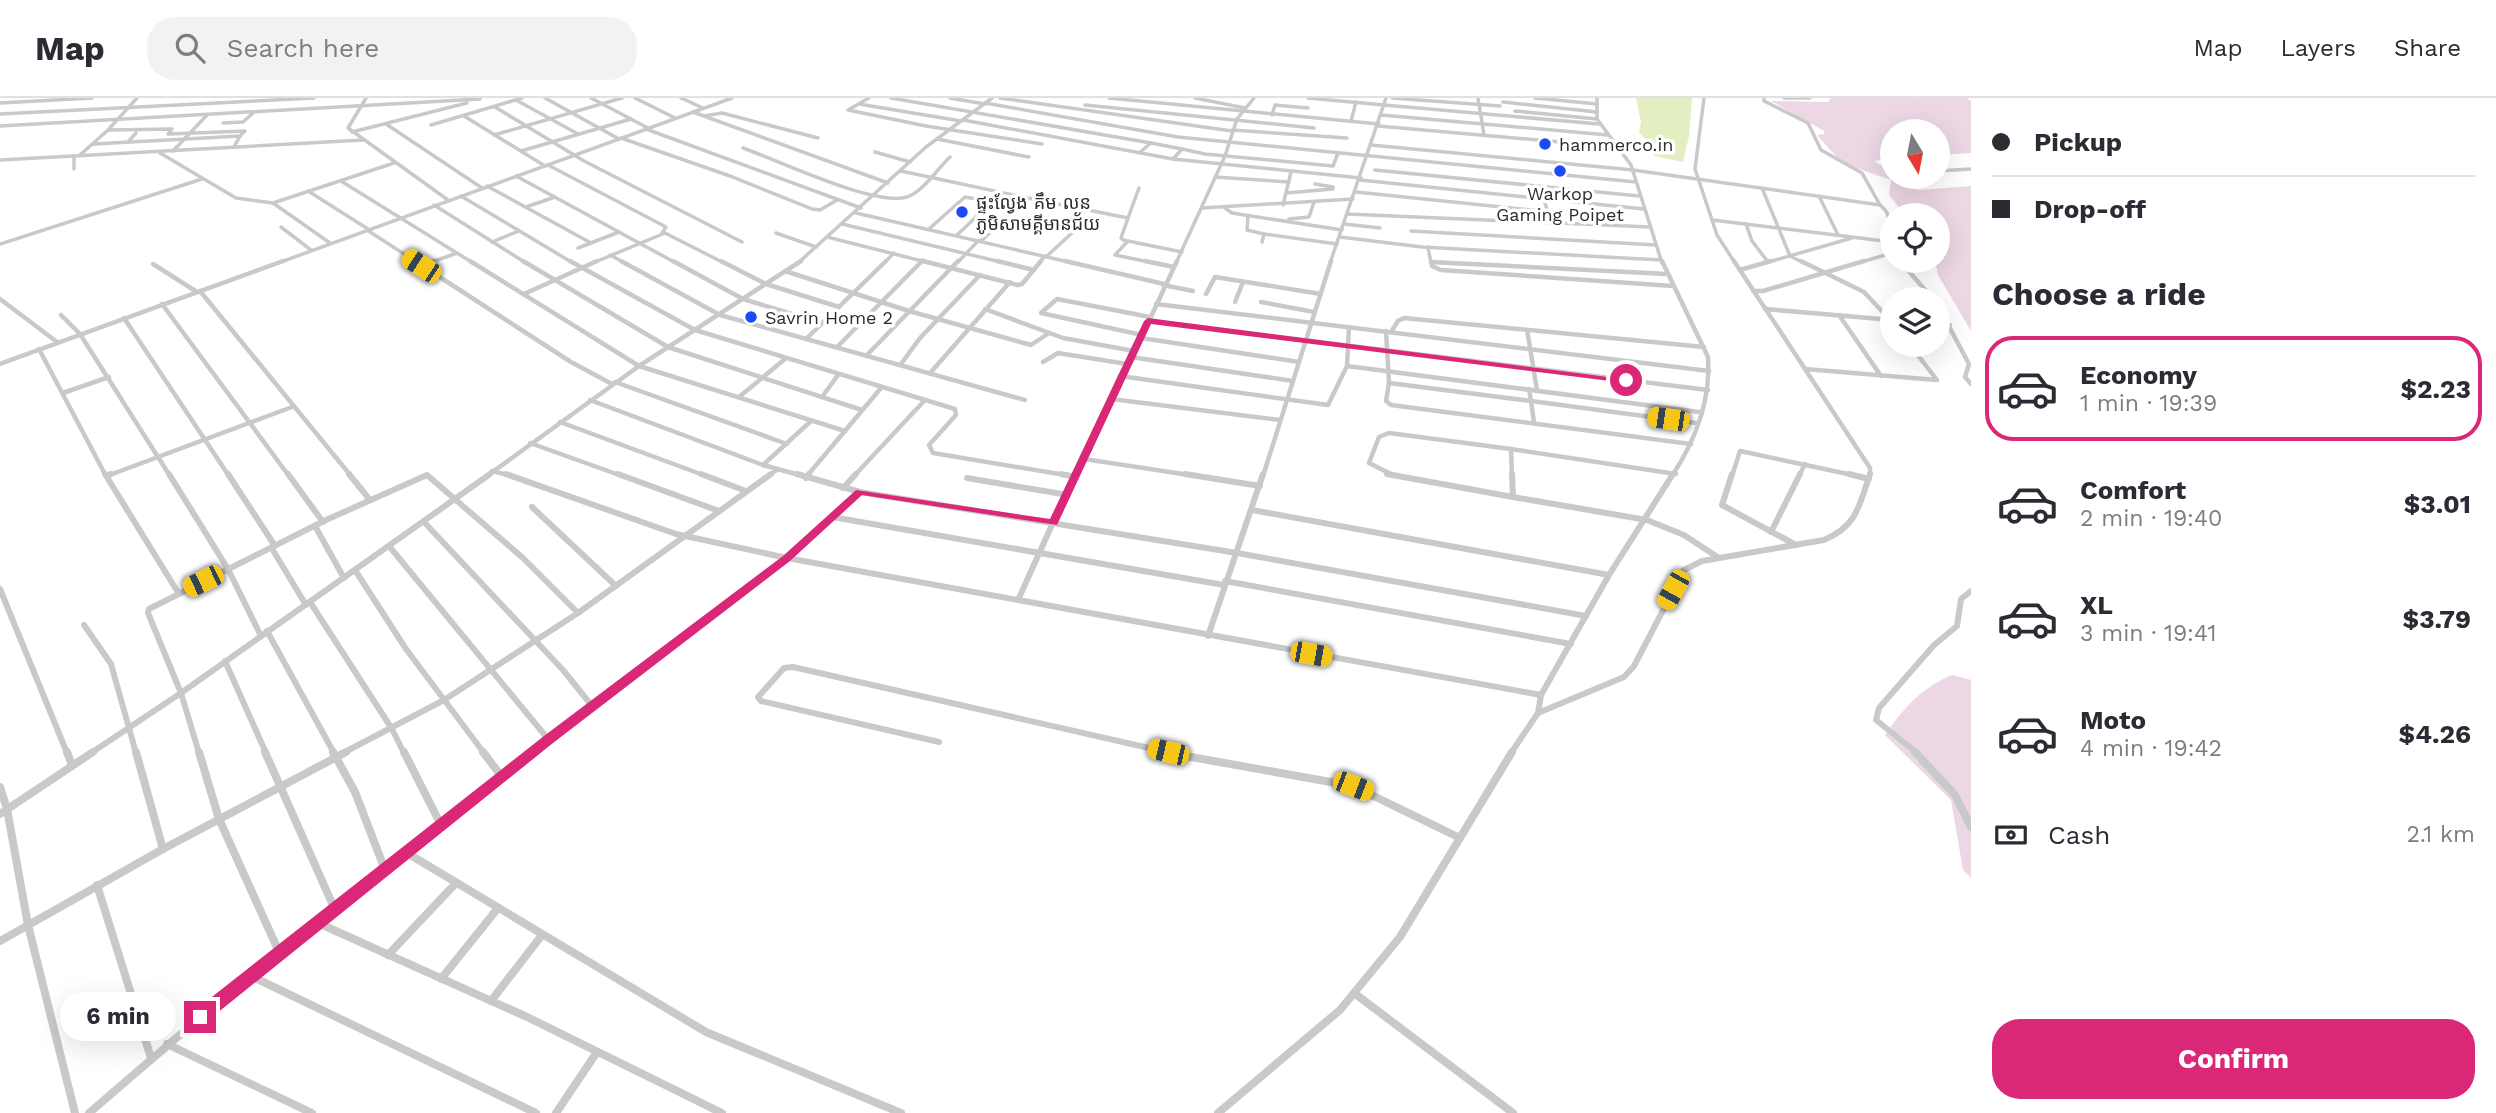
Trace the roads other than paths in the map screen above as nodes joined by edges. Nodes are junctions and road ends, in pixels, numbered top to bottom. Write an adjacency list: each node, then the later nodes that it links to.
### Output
1 (92, 98): 38 (street)
2 (137, 98): 46 (street)
3 (314, 98): 46 (street)
4 (366, 98): 47 (street)
5 (403, 98): 40 (street)
6 (482, 98): 40 (street); 79 (street)
7 (522, 98): 33 (street)
8 (545, 98): 59 (street)
9 (591, 98): 41 (street)
10 (622, 98): 41 (street)
11 (635, 98): 68 (street)
12 (681, 98): 49 (street)
13 (869, 98): 39 (street)
14 (891, 98): 55 (street)
15 (950, 98): 42 (street)
16 (992, 98): 42 (street)
17 (1000, 98): 74 (street)
18 (1109, 98): 32 (street)
19 (1195, 98): 51 (street)
20 (1252, 98): 51 (street)
21 (1308, 98): 36 (street)
22 (1386, 98): 44 (street)
23 (1392, 98): 45 (street)
24 (1409, 98): 45 (street)
25 (1478, 98): 45 (street)
26 (1535, 98): 35 (street)
27 (1704, 98): 161 (street)
28 (1764, 98): 191 (street)
29 (1784, 98): 30 (street)
30 (1810, 98)
31 (727, 99): 49 (street)
32 (1125, 99): 34 (street)
33 (516, 100): 48 (street); 67 (street)
34 (1139, 101): 51 (street); 52 (street)
35 (1597, 101): 57 (street)
36 (1356, 102): 44 (street); 76 (street)
37 (1503, 102): 57 (street)
38 (0, 103)
39 (859, 103): 72 (street); 90 (street)
40 (399, 104): 47 (street)
41 (602, 104): 59 (street); 70 (street)
42 (985, 104): 55 (street); 56 (street)
43 (1085, 105): 52 (street)
44 (1384, 105): 61 (street); 64 (street)
45 (1479, 105): 61 (street)
46 (127, 107): 60 (street); 71 (street)
47 (361, 107): 58 (street); 93 (street)
48 (495, 107): 65 (street); 84 (street)
49 (703, 108): 54 (street)
50 (1308, 108): 63 (street)
51 (1244, 110): 63 (street); 75 (street)
52 (1133, 111): 75 (street)
53 (1515, 111): 77 (street)
54 (693, 112): 66 (street); 68 (street)
55 (973, 112): 72 (street); 73 (street)
56 (1036, 112): 73 (street); 91 (street)
57 (1597, 112): 77 (street)
58 (254, 113): 62 (street); 78 (street)
59 (572, 113): 67 (street); 85 (street)
60 (0, 114)
61 (1480, 114): 69 (street); 80 (street)
62 (207, 115): 71 (street); 95 (street)
63 (1272, 115): 76 (street)
64 (1381, 115): 80 (street); 82 (street)
65 (464, 116): 81 (street); 98 (street)
66 (704, 116): 104 (street); 167 (street)
67 (551, 118): 84 (street); 97 (street)
68 (675, 118): 87 (street)
69 (1533, 118): 77 (street); 88 (street)
70 (631, 119): 85 (street); 87 (street)
71 (117, 120): 83 (street); 89 (street)
72 (962, 120): 90 (street); 128 (street)
73 (1025, 121): 116 (street)
74 (1149, 121): 91 (street); 92 (street)
75 (1237, 121): 86 (street); 92 (street)
76 (1351, 121): 82 (street)
77 (1598, 122): 100 (street)
78 (223, 123)
79 (386, 124): 93 (street); 168 (street)
80 (1482, 124): 88 (street); 99 (street)
81 (431, 125)
82 (1378, 125): 99 (street); 117 (street)
83 (0, 126)
84 (524, 126): 98 (street); 111 (street)
85 (600, 128): 97 (street); 103 (street)
86 (1314, 128)
87 (647, 129): 103 (street); 185 (street)
88 (1536, 129): 100 (street); 110 (street)
89 (108, 130): 96 (street); 114 (street)
90 (949, 130): 107 (street); 115 (street)
91 (1142, 131): 113 (street)
92 (1232, 131): 105 (street); 113 (street)
93 (352, 132): 109 (street)
94 (136, 133): 112 (street)
95 (191, 133): 96 (street); 101 (street); 106 (street)
96 (169, 134): 108 (street)
97 (578, 134): 111 (street)
98 (494, 135): 124 (street)
99 (1484, 135): 110 (street)
100 (1608, 135): 120 (street)
101 (240, 136): 102 (street); 118 (street)
102 (214, 138): 106 (street); 121 (street)
103 (620, 138): 130 (street); 185 (street)
104 (818, 138)
105 (1347, 138)
106 (185, 139): 108 (street); 123 (street)
107 (937, 139): 134 (street); 140 (street)
108 (162, 140): 112 (street)
109 (363, 140): 118 (street); 141 (street)
110 (1540, 140): 120 (street)
111 (554, 141): 124 (street); 130 (street)
112 (128, 142): 114 (street)
113 (1228, 143): 129 (street); 132 (street)
114 (94, 144): 131 (street)
115 (1042, 144)
116 (1151, 144): 122 (street); 128 (street)
117 (1371, 145): 135 (street); 143 (street)
118 (233, 147): 121 (street)
119 (743, 148): 176 (street)
120 (1617, 148): 150 (street)
121 (205, 149): 123 (street)
122 (1182, 149): 132 (street); 137 (street)
123 (173, 151): 125 (street)
124 (521, 151): 144 (street)
125 (158, 152): 131 (street); 162 (street)
126 (875, 152): 136 (street)
127 (901, 153): 136 (street)
128 (1139, 153): 137 (street)
129 (1338, 153): 135 (street); 146 (street)
130 (574, 155): 144 (street); 231 (street)
131 (76, 156): 138 (street); 147 (street)
132 (1225, 156): 139 (street); 145 (street)
133 (950, 157): 156 (street)
134 (1029, 157)
135 (1366, 157): 142 (street); 163 (street)
136 (895, 158): 140 (street)
137 (1173, 159): 145 (street)
138 (0, 160)
139 (1277, 161): 146 (street); 153 (street)
140 (910, 162): 152 (street)
141 (394, 163): 164 (street); 184 (street)
142 (1436, 163): 158 (street); 159 (street)
143 (1561, 163): 150 (street); 159 (street)
144 (546, 165): 155 (street); 220 (street)
145 (1220, 166): 153 (street); 160 (street)
146 (1333, 166): 157 (street)
147 (74, 169)
148 (1971, 169): 151 (street)
149 (1374, 170): 158 (street)
150 (1633, 170): 161 (street); 166 (street)
151 (1950, 170)
152 (901, 171): 156 (street); 167 (street)
153 (1278, 171): 154 (street)
154 (1291, 172): 157 (street); 165 (street)
155 (516, 176): 168 (street); 180 (street)
156 (928, 176): 176 (street); 181 (street)
157 (1330, 176): 163 (street)
158 (1437, 176): 178 (street)
159 (1565, 176): 166 (street)
160 (1215, 177): 165 (street); 194 (street)
161 (1698, 178): 170 (street); 206 (street)
162 (202, 179): 188 (street); 237 (street)
163 (1360, 179): 171 (street); 174 (street)
164 (341, 181): 172 (street); 201 (street)
165 (1289, 182): 175 (street)
166 (1636, 182): 178 (street)
167 (888, 183): 176 (street)
168 (485, 187): 177 (street); 192 (street)
169 (1139, 188): 202 (street)
170 (1762, 188): 179 (street); 214 (street)
171 (1461, 190): 183 (street); 187 (street)
172 (308, 191): 188 (street); 215 (street)
173 (1314, 191): 173 (street); 175 (street)
174 (1356, 192): 182 (street); 187 (street)
175 (1286, 193): 190 (street)
176 (874, 195): 193 (street)
177 (461, 196): 184 (street); 217 (street)
178 (1639, 196): 197 (street)
179 (1819, 196): 191 (street); 224 (street)
180 (555, 197): 192 (street); 219 (street)
181 (1024, 197): 196 (street); 228 (street)
182 (1353, 199): 186 (street); 199 (street)
183 (1544, 199): 187 (street); 197 (street)
184 (449, 200): 189 (street)
185 (837, 200): 193 (street)
186 (1314, 202): 190 (street); 203 (street)
187 (1462, 203)
188 (273, 204): 234 (street)
189 (433, 205): 201 (street); 230 (street)
190 (1283, 205): 195 (street)
191 (1880, 205)
192 (526, 207): 235 (street)
193 (861, 208): 198 (street)
194 (1202, 208): 195 (street); 245 (street)
195 (1225, 208): 200 (street)
196 (1085, 209): 202 (street); 250 (street)
197 (1644, 209): 212 (street)
198 (855, 213): 207 (street); 216 (street)
199 (1347, 215): 204 (street); 211 (street)
200 (1248, 216): 205 (street); 222 (street)
201 (400, 217): 215 (street); 246 (street)
202 (1128, 218): 232 (street)
203 (1308, 218): 205 (street); 208 (street)
204 (1408, 219): 212 (street); 218 (street)
205 (1280, 220): 208 (street)
206 (1712, 220): 209 (street); 264 (street)
207 (842, 224): 225 (street); 248 (street)
208 (1306, 224): 211 (street)
209 (1746, 224): 214 (street); 256 (street)
210 (281, 227): 244 (street)
211 (1343, 227): 213 (street); 226 (street)
212 (1650, 227): 240 (street)
213 (1380, 228)
214 (1776, 228): 224 (street); 251 (street)
215 (368, 229): 234 (street); 259 (street)
216 (930, 229): 223 (street); 223 (street)
217 (519, 231): 230 (street); 261 (street)
218 (1411, 231): 239 (street); 240 (street)
219 (619, 232): 235 (street); 236 (street)
220 (662, 233): 236 (street); 274 (street)
221 (776, 233): 241 (street)
222 (1264, 234): 233 (street); 238 (street)
223 (957, 235): 228 (street)
224 (1839, 235): 227 (street)
225 (827, 237): 241 (street); 247 (street)
226 (1340, 237): 238 (street); 239 (street)
227 (1856, 237): 229 (street); 251 (street)
228 (980, 240): 248 (street); 250 (street)
229 (1880, 240)
230 (492, 242): 271 (street)
231 (742, 242)
232 (1127, 242): 245 (street); 260 (street)
233 (1262, 242)
234 (330, 243): 244 (street)
235 (591, 243): 243 (street)
236 (637, 243): 249 (street); 286 (street)
237 (0, 244)
238 (1337, 244): 284 (street)
239 (1408, 245): 242 (street)
240 (1656, 245): 254 (street)
241 (816, 247): 265 (street)
242 (1428, 247): 254 (street); 255 (street)
243 (578, 248)
244 (311, 250): 278 (street)
245 (1182, 252): 260 (street)
246 (457, 253): 259 (street); 282 (street)
247 (894, 254): 253 (street); 281 (street)
248 (967, 254): 262 (street); 263 (street)
249 (610, 255): 261 (street); 299 (street)
250 (1046, 256): 263 (street); 275 (street)
251 (1790, 256): 256 (street); 266 (street)
252 (1880, 256): 266 (street)
253 (923, 260): 262 (street); 287 (street)
254 (1661, 260): 268 (street)
255 (1431, 262): 258 (street); 270 (street)
256 (1768, 262): 264 (street)
257 (153, 264): 278 (street)
258 (1491, 265): 268 (street); 270 (street)
259 (421, 266): 348 (street)
260 (1174, 267): 275 (street)
261 (581, 268): 271 (street); 310 (street)
262 (954, 268): 269 (street); 296 (street)
263 (1034, 270): 272 (street)
264 (1740, 270): 280 (street)
265 (785, 271): 274 (street); 281 (street)
266 (1825, 273): 280 (street); 295 (street)
267 (1910, 273): 277 (street)
268 (1667, 274): 276 (street)
269 (980, 275): 272 (street); 302 (street)
270 (1497, 275): 276 (street)
271 (553, 280): 282 (street); 320 (street)
272 (1010, 282): 293 (street)
273 (1243, 282): 283 (street); 284 (street); 288 (street)
274 (766, 284): 286 (street); 292 (street)
275 (1164, 284): 279 (street); 291 (street)
276 (1673, 285): 322 (street)
277 (1923, 287)
278 (198, 291): 290 (street); 364 (street)
279 (1193, 291)
280 (1753, 291): 294 (street)
281 (852, 293): 287 (street); 292 (street)
282 (524, 294): 335 (street)
283 (1206, 294)
284 (1321, 294): 297 (street)
285 (0, 299): 318 (street)
286 (743, 299): 299 (street); 305 (street)
287 (880, 302): 296 (street); 321 (street)
288 (1235, 302)
289 (1261, 302): 297 (street)
290 (162, 304): 301 (street); 370 (street)
291 (1156, 304): 303 (street); 306 (street)
292 (839, 307): 305 (street)
293 (985, 309): 308 (street); 313 (street)
294 (1765, 309): 300 (street); 338 (street)
295 (1880, 309)
296 (909, 311): 302 (street); 327 (street)
297 (1314, 312): 306 (street)
298 (61, 315): 314 (street)
299 (720, 315): 310 (street); 316 (street)
300 (1839, 315): 304 (street); 344 (street)
301 (124, 318): 314 (street); 374 (street)
302 (938, 319): 308 (street); 333 (street)
303 (1149, 319): 315 (street); 315 (street); 317 (street)
304 (1880, 320)
305 (822, 323): 316 (street)
306 (1310, 323): 309 (street); 317 (street)
307 (1950, 325): 350 (street)
308 (968, 327): 313 (street); 341 (street)
309 (1349, 327): 312 (street); 319 (street)
310 (695, 330): 320 (street); 329 (street)
311 (1527, 330): 312 (street); 322 (street); 324 (street)
312 (1389, 332): 324 (street); 325 (street)
313 (1049, 333): 326 (street)
314 (80, 334): 318 (street); 345 (street)
315 (1142, 337): 326 (street); 331 (street)
316 (806, 339): 321 (street)
317 (1305, 341): 319 (street); 331 (street)
318 (57, 342): 323 (street)
319 (1350, 346): 325 (street); 336 (street)
320 (668, 347): 335 (street); 346 (street)
321 (837, 347): 327 (street)
322 (1704, 347): 340 (street)
323 (39, 349): 332 (street); 355 (street)
324 (1530, 349): 337 (street); 340 (street)
325 (1387, 350): 337 (street); 339 (street)
326 (1133, 354): 334 (street); 347 (street)
327 (867, 355): 333 (street)
328 (1919, 357): 344 (street)
329 (785, 359): 342 (street); 346 (street)
330 (1043, 362): 334 (street)
331 (1299, 362): 347 (street)
332 (0, 364)
333 (901, 364): 341 (street)
334 (1127, 364): 343 (street)
335 (639, 366): 348 (street); 356 (street)
336 (1348, 366): 339 (street); 362 (street)
337 (1533, 369): 353 (street); 354 (street)
338 (1805, 369): 344 (street); 390 (street)
339 (1388, 371): 349 (street); 352 (street)
340 (1709, 371): 354 (street)
341 (931, 372): 361 (street)
342 (838, 375): 351 (street); 357 (street)
343 (1120, 376): 358 (street); 362 (street)
344 (1881, 376)
345 (108, 377): 355 (street); 379 (street)
346 (762, 378): 356 (street); 357 (street)
347 (1293, 381): 362 (street)
348 (614, 383): 359 (street); 376 (street)
349 (1389, 383): 363 (street); 371 (street)
350 (1971, 384)
351 (881, 388): 360 (street); 365 (street)
352 (1529, 389): 353 (street); 363 (street)
353 (1537, 390): 366 (street)
354 (1708, 390): 366 (street)
355 (63, 393): 386 (street)
356 (739, 397): 368 (street)
357 (822, 397): 365 (street)
358 (1111, 399): 367 (street); 380 (street)
359 (590, 400): 369 (street); 382 (street)
360 (925, 400): 387 (street); 392 (street)
361 (1025, 400)
362 (1285, 400): 367 (street)
363 (1531, 401): 371 (street); 372 (street)
364 (292, 407): 370 (street); 398 (street)
365 (862, 410): 373 (street)
366 (1699, 412): 372 (street)
367 (1280, 420): 391 (street)
368 (811, 421): 373 (street); 376 (street)
369 (560, 422): 375 (street); 393 (street)
370 (249, 423): 374 (street); 404 (street)
371 (1535, 423): 377 (street)
372 (1696, 423): 377 (street)
373 (845, 431): 388 (street)
374 (206, 439): 379 (street); 412 (street)
375 (530, 443): 384 (street); 401 (street)
376 (787, 444): 382 (street)
377 (1691, 444): 385 (street)
378 (1511, 449): 385 (street); 396 (street); 396 (street)
379 (158, 457): 386 (street); 417 (street)
380 (1084, 459): 387 (street); 391 (street)
381 (1805, 464): 390 (street); 408 (street); 408 (street)
382 (763, 465): 383 (street)
383 (777, 470): 388 (street); 393 (street)
384 (492, 471): 397 (street); 409 (street)
385 (1676, 474): 403 (street)
386 (107, 476): 425 (street)
387 (1076, 477): 395 (street)
388 (806, 478): 392 (street)
389 (967, 478): 395 (street)
390 (1869, 479): 410 (street)
391 (1260, 486): 400 (street)
392 (843, 488): 394 (street)
393 (747, 491): 401 (street)
394 (860, 492): 402 (street); 406 (street)
395 (1068, 495): 406 (street)
396 (1513, 497): 403 (street)
397 (456, 499): 398 (street); 405 (street); 428 (street)
398 (370, 500): 404 (street)
399 (532, 507): 422 (street)
400 (1252, 510): 414 (street); 419 (street)
401 (719, 511): 409 (street)
402 (832, 517): 413 (street); 415 (street)
403 (1647, 520): 416 (street); 419 (street)
404 (323, 522): 407 (street)
405 (424, 522): 411 (street); 433 (street)
406 (1053, 523): 413 (street); 414 (street)
407 (315, 526): 412 (street); 420 (street)
408 (1771, 532): 410 (street)
409 (683, 536): 415 (street); 422 (street)
410 (1796, 545): 416 (street)
411 (389, 546): 418 (street); 436 (street)
412 (275, 549): 417 (street); 427 (street)
413 (1038, 551): 421 (street); 426 (street)
414 (1237, 553): 421 (street); 429 (street)
415 (786, 558): 426 (street); 440 (street)
416 (1719, 558): 441 (street)
417 (228, 569): 425 (street); 431 (street)
418 (355, 570): 420 (street); 439 (street)
419 (1609, 575): 429 (street)
420 (344, 578): 427 (street)
421 (1225, 583): 432 (street); 434 (street)
422 (616, 586): 428 (street)
423 (0, 589): 447 (street)
424 (1971, 591): 454 (street)
425 (179, 594): 437 (street)
426 (1018, 600): 432 (street)
427 (308, 603): 431 (street); 443 (street)
428 (578, 613): 433 (street)
429 (1586, 616): 434 (street)
430 (84, 625): 442 (street)
431 (264, 634): 435 (street); 446 (street)
432 (1208, 636): 438 (street)
433 (536, 641): 436 (street); 440 (street)
434 (1571, 644): 438 (street)
435 (225, 662): 437 (street); 450 (street)
436 (492, 670): 439 (street); 444 (street)
437 (181, 693): 442 (street); 452 (street)
438 (1541, 695): 441 (street)
439 (444, 700): 443 (street); 448 (street)
440 (592, 706): 444 (street)
441 (1538, 713): 455 (street)
442 (128, 727): 447 (street); 456 (street)
443 (391, 729): 446 (street); 453 (street)
444 (548, 739): 448 (street)
445 (939, 742): 455 (street)
446 (336, 755): 450 (street); 458 (street)
447 (72, 765): 451 (street)
448 (502, 777): 453 (street)
449 (0, 787): 451 (street)
450 (279, 787): 452 (street); 462 (street)
451 (4, 811): 464 (street)
452 (219, 819): 456 (street); 467 (street)
453 (441, 825): 457 (street)
454 (1971, 827)
455 (1460, 838): 471 (street)
456 (163, 849): 460 (street)
457 (407, 853): 458 (street); 459 (street)
458 (386, 870): 462 (street)
459 (456, 883): 461 (street); 468 (street)
460 (97, 885): 464 (street); 475 (street)
461 (498, 908): 465 (street); 470 (street)
462 (335, 910): 463 (street)
463 (318, 923): 467 (street); 468 (street)
464 (28, 925): 466 (street); 476 (street)
465 (541, 935): 472 (street); 482 (street)
466 (0, 942)
467 (279, 952): 469 (street)
468 (388, 955): 470 (street)
469 (251, 976): 473 (street); 479 (street)
470 (441, 979): 472 (street)
471 (1354, 993): 483 (street); 484 (street)
472 (491, 1001): 474 (street)
473 (167, 1044): 475 (street); 478 (street)
474 (597, 1052): 480 (street); 481 (street)
475 (151, 1058): 477 (street)
476 (75, 1113)
477 (89, 1113)
478 (313, 1113)
479 (536, 1113)
480 (556, 1113)
481 (722, 1113)
482 (901, 1113)
483 (1217, 1113)
484 (1513, 1113)

